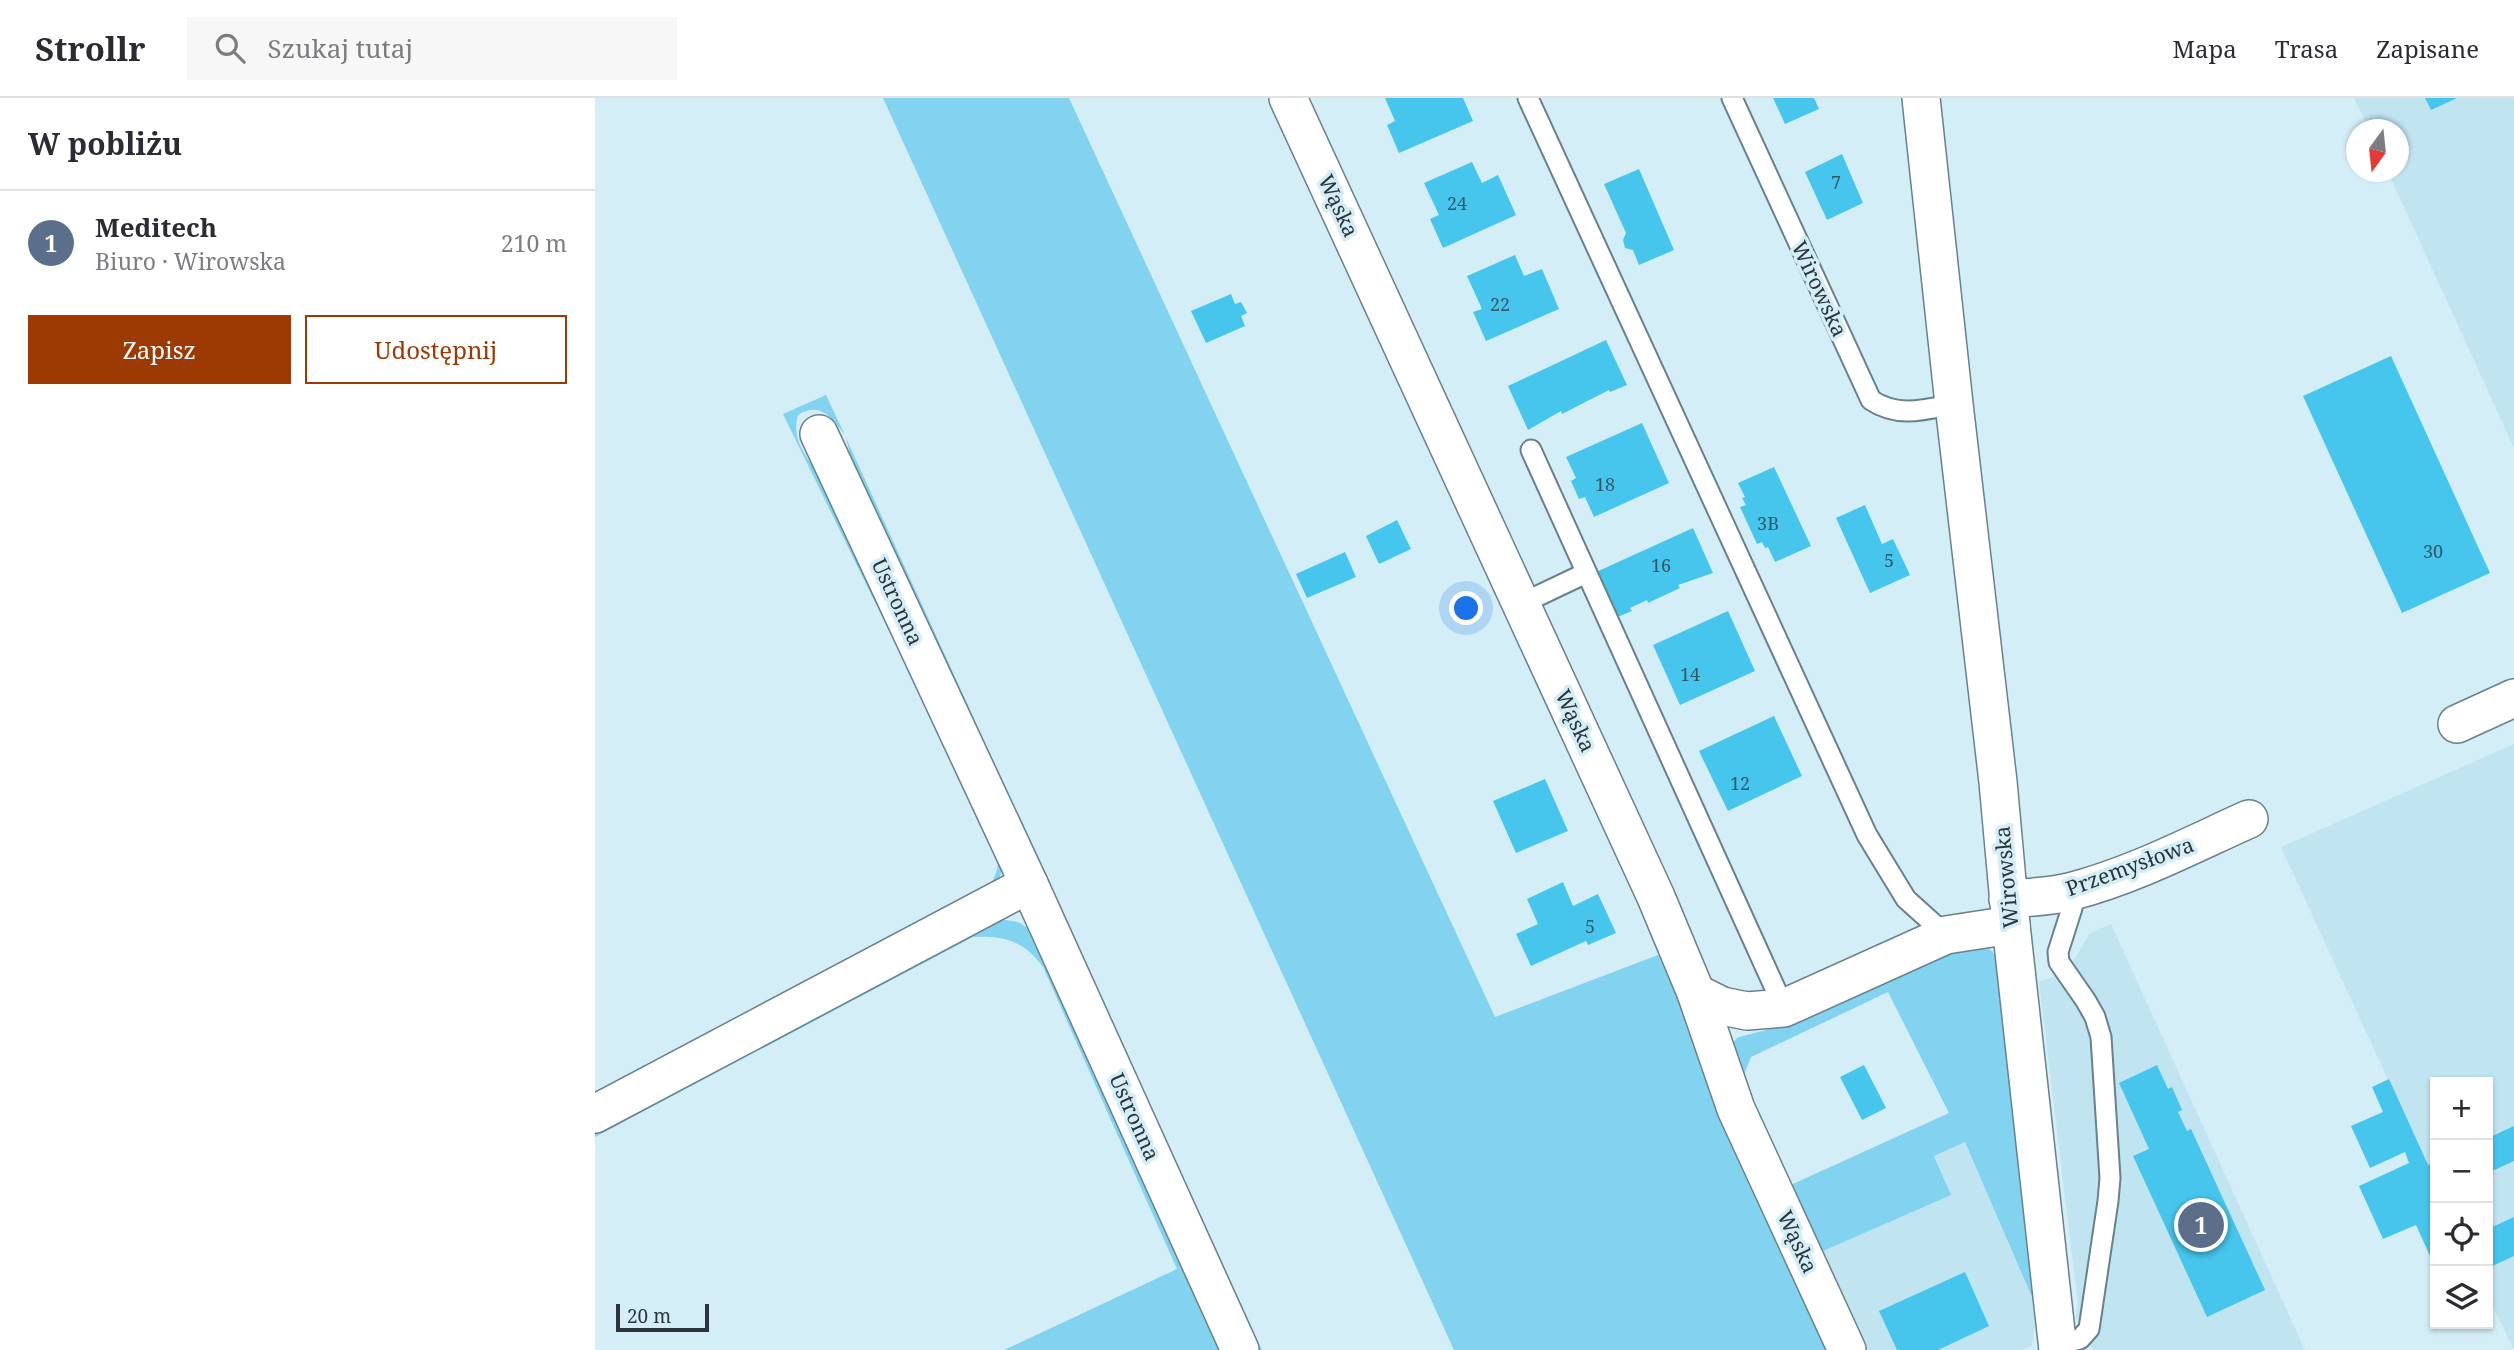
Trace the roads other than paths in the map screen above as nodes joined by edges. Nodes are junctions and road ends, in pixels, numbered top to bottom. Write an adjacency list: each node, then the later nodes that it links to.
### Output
1 (1288, 98): 9 (street, Wąska)
2 (1528, 98): 16 (lane)
3 (1732, 98): 5 (lane, Wirowska)
4 (1921, 98): 5 (street, Wirowska)
5 (1954, 404): 15 (street, Wirowska)
6 (819, 434): 13 (street, Ustronna)
7 (1531, 450): 8 (lane)
8 (1586, 573): 9 (lane); 18 (lane)
9 (1521, 604): 17 (street, Wąska)
10 (2514, 698): 11 (street)
11 (2457, 723)
12 (2249, 820): 14 (street, Przemysłowa)
13 (1029, 884): 19 (street); 21 (street, Ustronna)
14 (2070, 892): 15 (street, Przemysłowa); 20 (lane)
15 (2009, 912): 16 (street, Przemysłowa); 20 (street, Wirowska)
16 (1946, 936): 18 (street, Przemysłowa)
17 (1696, 993): 18 (street, Przemysłowa); 22 (street, Wąska)
18 (1784, 1008)
19 (595, 1114)
20 (2057, 1347)
21 (1240, 1350)
22 (1847, 1350)

